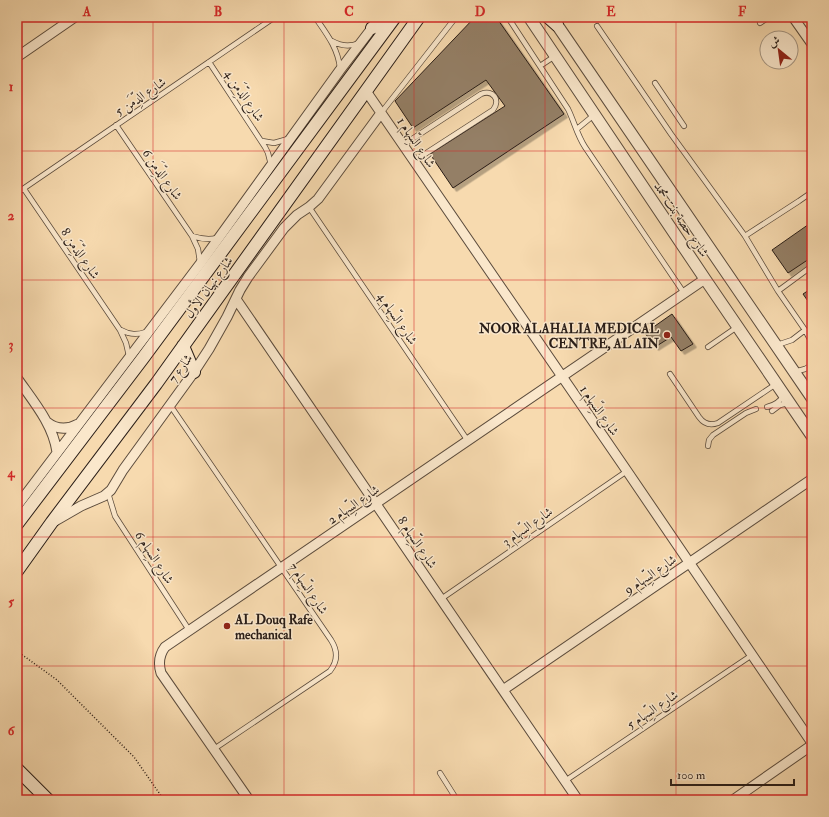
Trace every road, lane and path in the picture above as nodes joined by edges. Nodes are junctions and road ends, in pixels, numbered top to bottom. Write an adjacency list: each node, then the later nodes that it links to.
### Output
1 (75, 17): 21 (street)
2 (275, 17): 22 (lane, شارع الدِّمَن 5)
3 (315, 17): 17 (lane)
4 (379, 17): 16 (street)
5 (394, 17): 16 (main road); 84 (main road, شارع نهيان الأول)
6 (419, 17): 26 (main road, شارع نهيان الأول)
7 (456, 17): 27 (lane)
8 (529, 17): 20 (street, شارع حصة بنت محمد)
9 (548, 17): 13 (main road)
10 (769, 17): 14 (lane)
11 (794, 17): 19 (street)
12 (509, 19): 23 (lane)
13 (556, 20): 55 (street, شارع حصة بنت محمد)
14 (760, 23)
15 (598, 26): 42 (lane)
16 (372, 28): 18 (street)
17 (331, 40): 18 (lane); 24 (lane)
18 (361, 43): 24 (street)
19 (812, 44)
20 (555, 56): 23 (lane); 28 (street, شارع حصة بنت محمد)
21 (17, 57)
22 (209, 62): 29 (lane, شارع الدِّمَن 5); 33 (lane, شارع الدِّمَن 4)
23 (540, 66): 31 (lane)
24 (340, 70): 32 (street)
25 (655, 83): 30 (lane)
26 (366, 91): 27 (street, شارع السِّهام 1); 56 (main road, شارع نهيان الأول)
27 (381, 113): 34 (street, شارع السِّهام 1); 40 (street, شارع 7)
28 (595, 115): 31 (lane); 46 (street, شارع حصة بنت محمد)
29 (116, 125): 37 (lane, شارع الدِّمَن 5); 41 (lane, شارع الدِّمَن 6)
30 (684, 126)
31 (577, 129): 48 (lane)
32 (291, 138): 33 (lane, شارع الدِّمَن 4); 36 (street)
33 (262, 141): 36 (lane, شارع الدِّمَن 4)
34 (403, 145): 35 (street, شارع السِّهام 1); 35 (lane)
35 (414, 161): 63 (street, شارع السِّهام 1)
36 (271, 166): 43 (street)
37 (24, 188): 39 (lane, شارع الدِّمَن 5); 51 (lane, شارع الدِّمَن 8)
38 (812, 192): 42 (lane)
39 (17, 193)
40 (309, 207): 49 (street, شارع 7); 75 (lane, شارع السِّهام 4)
41 (192, 236): 43 (lane); 44 (lane, شارع الدِّمَن 6)
42 (745, 236): 47 (lane)
43 (219, 238): 44 (street)
44 (200, 264): 52 (street)
45 (812, 266): 47 (lane)
46 (705, 279): 48 (street, شارع السِّهام 2); 50 (street, شارع حصة بنت محمد)
47 (778, 291): 53 (lane)
48 (684, 293): 63 (street, شارع السِّهام 2)
49 (236, 299): 60 (street, شارع 7); 81 (street, شارع السِّهام 8)
50 (738, 327): 57 (lane); 65 (street, شارع حصة بنت محمد)
51 (120, 330): 52 (lane); 58 (lane, شارع الدِّمَن 8)
52 (150, 330): 58 (street)
53 (805, 330): 54 (lane); 55 (lane)
54 (812, 343)
55 (776, 345): 61 (street, شارع حصة بنت محمد)
56 (183, 346): 60 (main road); 83 (main road, شارع نهيان الأول)
57 (708, 347)
58 (129, 358): 73 (street)
59 (812, 365): 61 (lane)
60 (194, 372): 68 (street, شارع 7)
61 (794, 372): 66 (street, شارع حصة بنت محمد)
62 (670, 374): 65 (lane)
63 (562, 377): 75 (street, شارع السِّهام 2); 78 (street, شارع السِّهام 1)
64 (17, 378): 72 (street)
65 (776, 384): 67 (street, شارع حصة بنت محمد)
66 (812, 398)
67 (787, 399): 69 (lane); 71 (lane); 74 (street, شارع حصة بنت محمد)
68 (170, 405): 80 (street, شارع 7); 86 (lane, شارع السِّهام 7)
69 (768, 407)
70 (756, 409): 76 (lane)
71 (772, 411)
72 (47, 422): 73 (street); 77 (street)
73 (78, 424): 77 (street)
74 (812, 436)
75 (468, 441): 81 (street, شارع السِّهام 2)
76 (708, 446)
77 (57, 452): 82 (street)
78 (627, 471): 85 (street, شارع السِّهام 1); 88 (lane, شارع السِّهام 3)
79 (812, 480): 85 (street, شارع السِّهام 9)
80 (108, 493): 83 (street); 89 (lane, شارع السِّهام 6)
81 (376, 504): 86 (street, شارع السِّهام 2); 88 (street, شارع السِّهام 8)
82 (17, 506)
83 (52, 522): 87 (main road, شارع نهيان الأول)
84 (17, 524)
85 (689, 563): 91 (street, شارع السِّهام 1); 92 (street, شارع السِّهام 9)
86 (282, 567): 89 (street, شارع السِّهام 2); 94 (lane, شارع السِّهام 7)
87 (17, 571)
88 (441, 599): 92 (street, شارع السِّهام 8)
89 (189, 630): 94 (street, شارع السِّهام 2)
90 (17, 651): 99 (path)
91 (752, 655): 93 (street, شارع السِّهام 1); 97 (lane, شارع السِّهام 5)
92 (503, 690): 97 (street, شارع السِّهام 8)
93 (812, 744): 103 (street)
94 (214, 749): 100 (street, شارع السِّهام 2)
95 (17, 769): 98 (main road)
96 (440, 773): 101 (lane)
97 (565, 781): 102 (street, شارع السِّهام 8)
98 (48, 800)
99 (164, 800)
100 (249, 800)
101 (457, 800)
102 (578, 800)
103 (732, 800)

